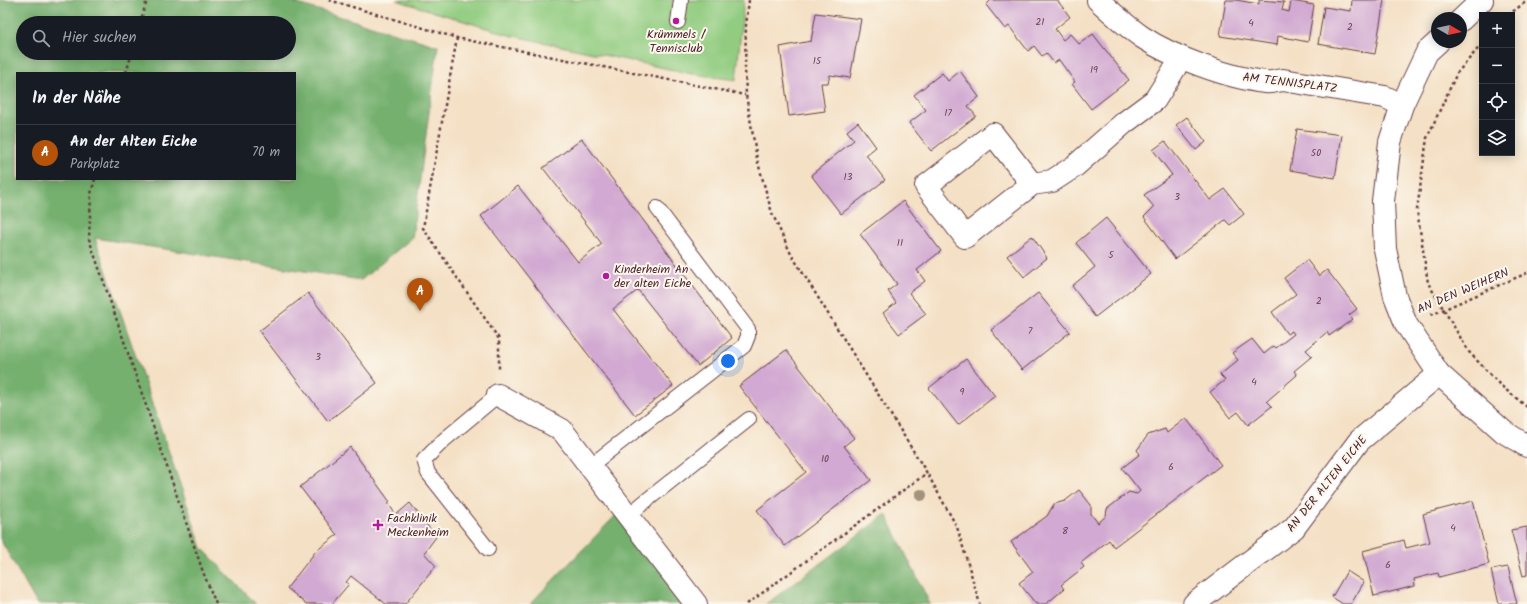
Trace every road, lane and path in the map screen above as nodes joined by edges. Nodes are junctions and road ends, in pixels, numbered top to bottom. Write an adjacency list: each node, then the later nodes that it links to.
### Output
1 (147, 0): 10 (path)
2 (329, 0): 12 (path)
3 (682, 0): 11 (lane)
4 (749, 0): 18 (path)
5 (1098, 0): 15 (street, AM TENNISPLATZ)
6 (1482, 0): 9 (street)
7 (1527, 1): 8 (path)
8 (1512, 12)
9 (1467, 14)
10 (142, 16)
11 (678, 22)
12 (457, 38): 18 (path); 27 (path)
13 (1479, 47): 24 (path)
14 (1431, 48): 19 (street)
15 (1179, 57): 19 (street, AM TENNISPLATZ); 21 (street)
16 (130, 60): 17 (path)
17 (126, 72)
18 (746, 95): 32 (path)
19 (1402, 104): 25 (street)
20 (95, 180): 35 (path)
21 (1032, 184): 21 (street)
22 (657, 208): 31 (lane)
23 (1527, 273): 24 (path, AN DEN WEIHERN)
24 (1443, 311): 25 (path, AN DEN WEIHERN); 28 (path)
25 (1406, 324): 26 (street)
26 (1439, 374): 30 (street); 39 (street, AN DER ALTEN EICHE)
27 (498, 395): 31 (street); 34 (lane)
28 (1527, 407)
29 (749, 419): 33 (lane)
30 (1527, 446)
31 (590, 466): 33 (street)
32 (927, 473): 37 (path); 38 (path)
33 (628, 516): 36 (street)
34 (488, 549)
35 (216, 604)
36 (696, 604)
37 (747, 604)
38 (980, 604)
39 (1194, 604)

